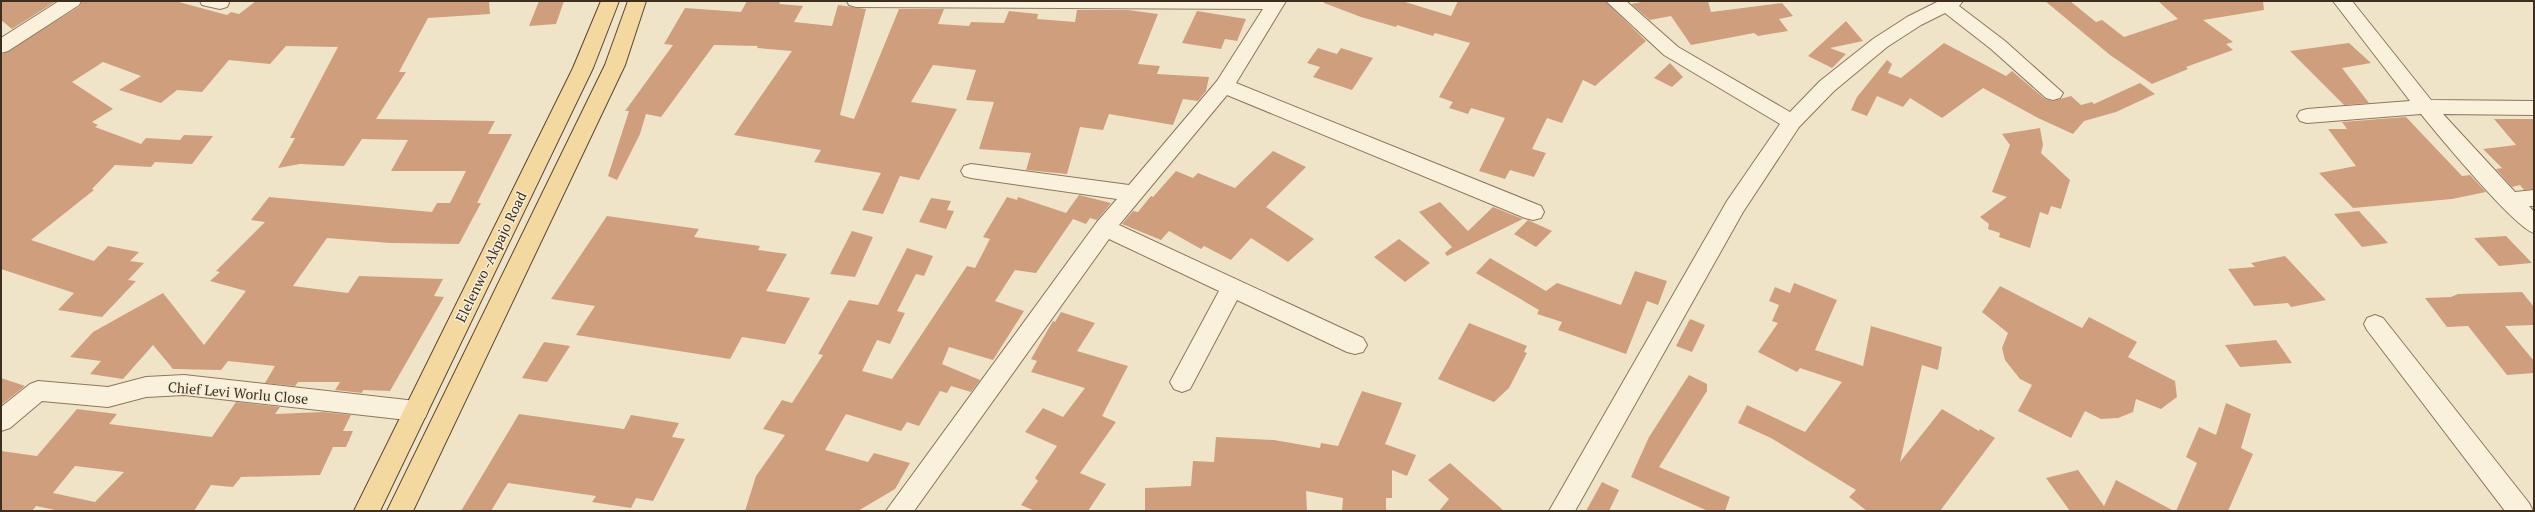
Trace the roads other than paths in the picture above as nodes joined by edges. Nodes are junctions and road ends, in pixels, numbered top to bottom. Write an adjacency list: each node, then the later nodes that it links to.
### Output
1 (72, 1): 9 (street)
2 (610, 1): 27 (main road, Elelenwo -Akpajo Road)
3 (637, 1): 30 (main road)
4 (856, 1): 7 (street)
5 (1615, 1): 15 (street)
6 (2342, 1): 12 (street)
7 (1276, 2): 10 (street)
8 (1950, 3): 11 (street); 15 (street)
9 (1, 47)
10 (1224, 86): 17 (street); 20 (street)
11 (2053, 93)
12 (2425, 107): 13 (street); 14 (street); 19 (street)
13 (2534, 108)
14 (2307, 116)
15 (1792, 122): 32 (street)
16 (971, 171): 17 (street)
17 (1132, 193): 22 (street)
18 (2534, 198): 19 (street)
19 (2509, 200): 21 (street)
20 (1533, 212)
21 (2534, 226)
22 (1105, 228): 23 (street); 31 (street)
23 (1232, 288): 25 (street); 26 (street)
24 (2375, 324): 33 (street)
25 (1355, 345)
26 (1182, 382)
27 (416, 411): 28 (street, Chief Levi Worlu Close); 29 (main road, Elelenwo -Akpajo Road)
28 (1, 421)
29 (367, 511)
30 (400, 511)
31 (901, 511)
32 (1562, 511)
33 (2520, 511)

